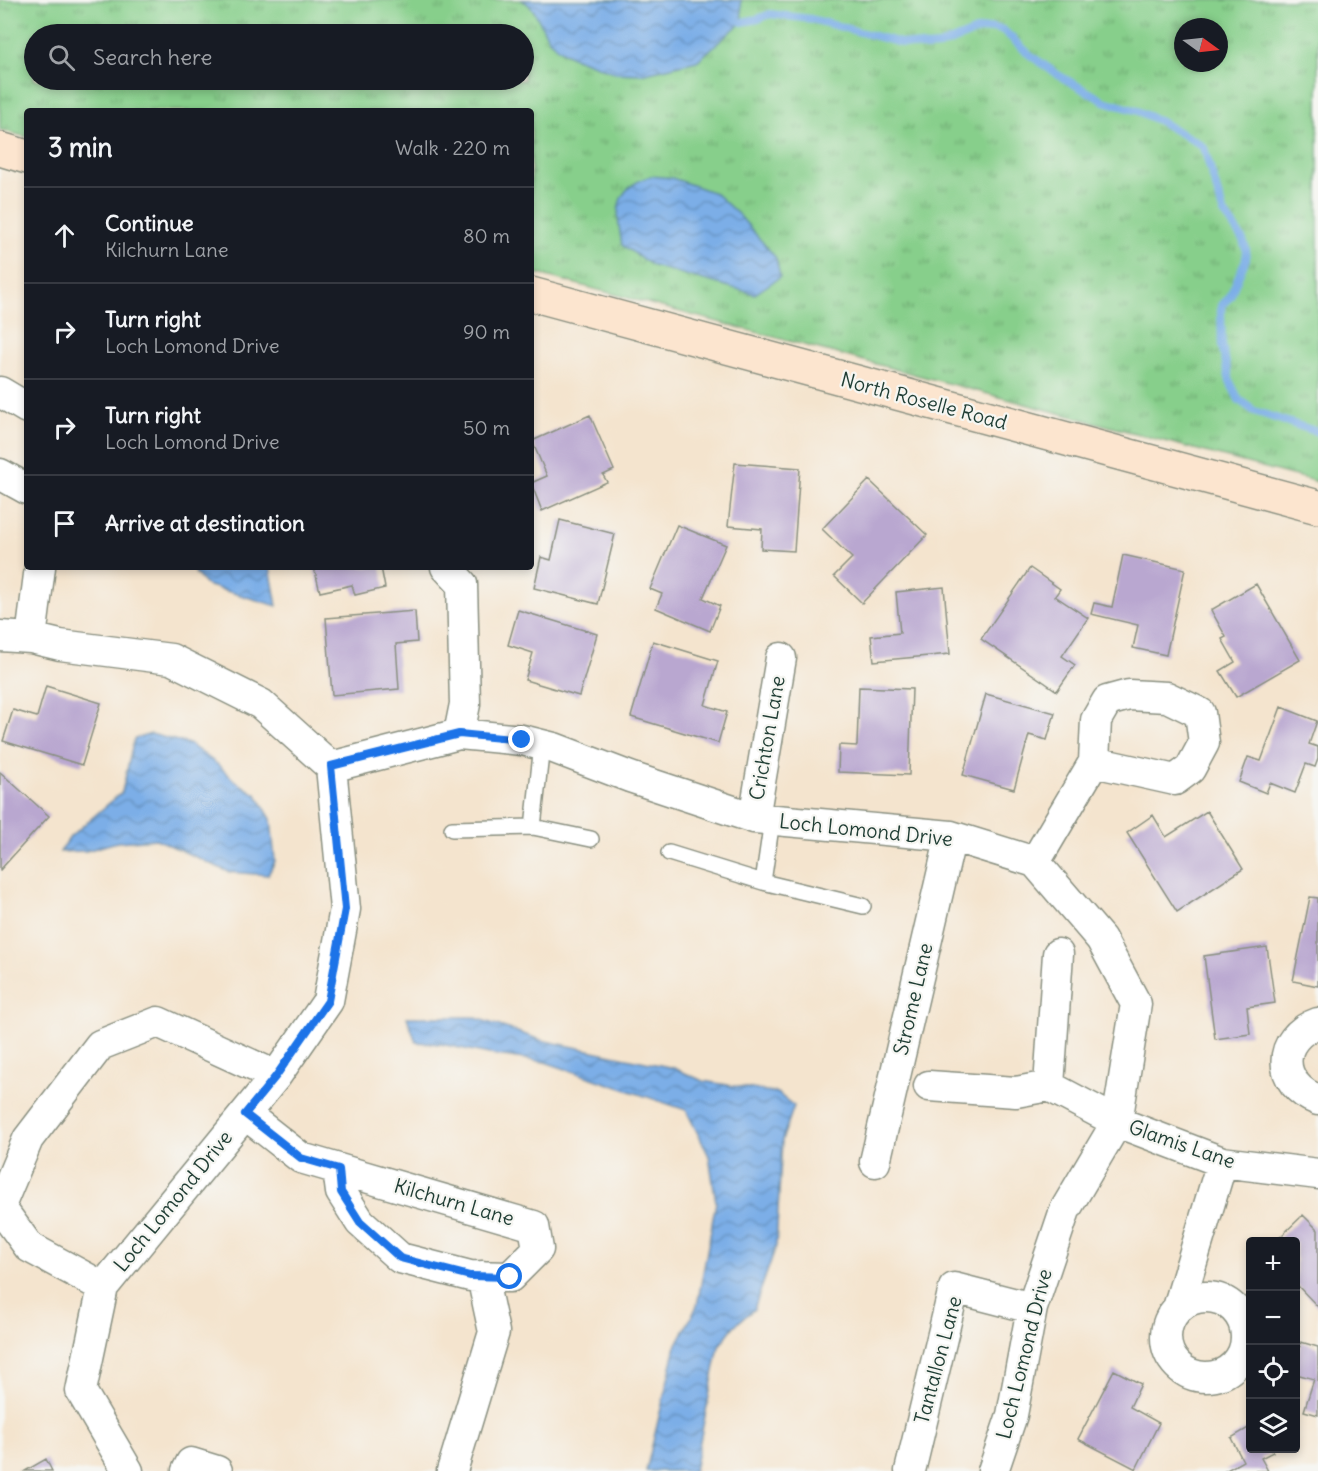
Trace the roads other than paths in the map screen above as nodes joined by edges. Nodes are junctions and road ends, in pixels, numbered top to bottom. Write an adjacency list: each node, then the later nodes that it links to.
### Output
1 (0, 149): 2 (main road)
2 (24, 156)
3 (534, 295): 8 (main road, North Roselle Road)
4 (0, 392): 5 (street)
5 (24, 406)
6 (0, 474): 7 (street)
7 (24, 487)
8 (1318, 507)
9 (40, 570): 12 (street)
10 (462, 573): 14 (street)
11 (0, 636): 12 (street)
12 (31, 638): 17 (street)
13 (781, 658): 18 (street, Crichton Lane)
14 (459, 734): 15 (street, Loch Lomond Drive); 17 (street, Loch Lomond Drive)
15 (542, 745): 18 (street, Loch Lomond Drive); 19 (lane)
16 (1094, 762): 24 (street)
17 (331, 766): 29 (street, Loch Lomond Drive)
18 (763, 819): 21 (street, Loch Lomond Drive); 25 (lane)
19 (533, 827): 20 (lane); 22 (lane)
20 (452, 830)
21 (951, 836): 24 (street, Loch Lomond Drive); 35 (street, Strome Lane)
22 (591, 839)
23 (669, 853): 25 (lane)
24 (1035, 862): 34 (street, Loch Lomond Drive)
25 (763, 882): 26 (lane)
26 (863, 906)
27 (1058, 954): 31 (street)
28 (1318, 1023): 32 (street)
29 (276, 1076): 33 (street, Loch Lomond Drive); 39 (street)
30 (929, 1086): 31 (street)
31 (1049, 1086): 34 (street, Glamis Lane)
32 (1318, 1100)
33 (245, 1114): 37 (street, Kilchurn Lane); 41 (street, Loch Lomond Drive)
34 (1117, 1122): 36 (street, Glamis Lane); 42 (street, Loch Lomond Drive)
35 (875, 1162)
36 (1222, 1162): 38 (street, Glamis Lane); 43 (street)
37 (339, 1169): 40 (street, Kilchurn Lane); 40 (street, Kilchurn Lane)
38 (1318, 1174)
39 (0, 1206): 41 (street)
40 (482, 1276): 47 (street)
41 (103, 1287): 44 (street, Loch Lomond Drive)
42 (1032, 1308): 48 (street, Tantallon Lane); 49 (street, Loch Lomond Drive)
43 (1178, 1308)
44 (128, 1471)
45 (188, 1471): 46 (street)
46 (217, 1471)
47 (452, 1471)
48 (910, 1471)
49 (993, 1471)

